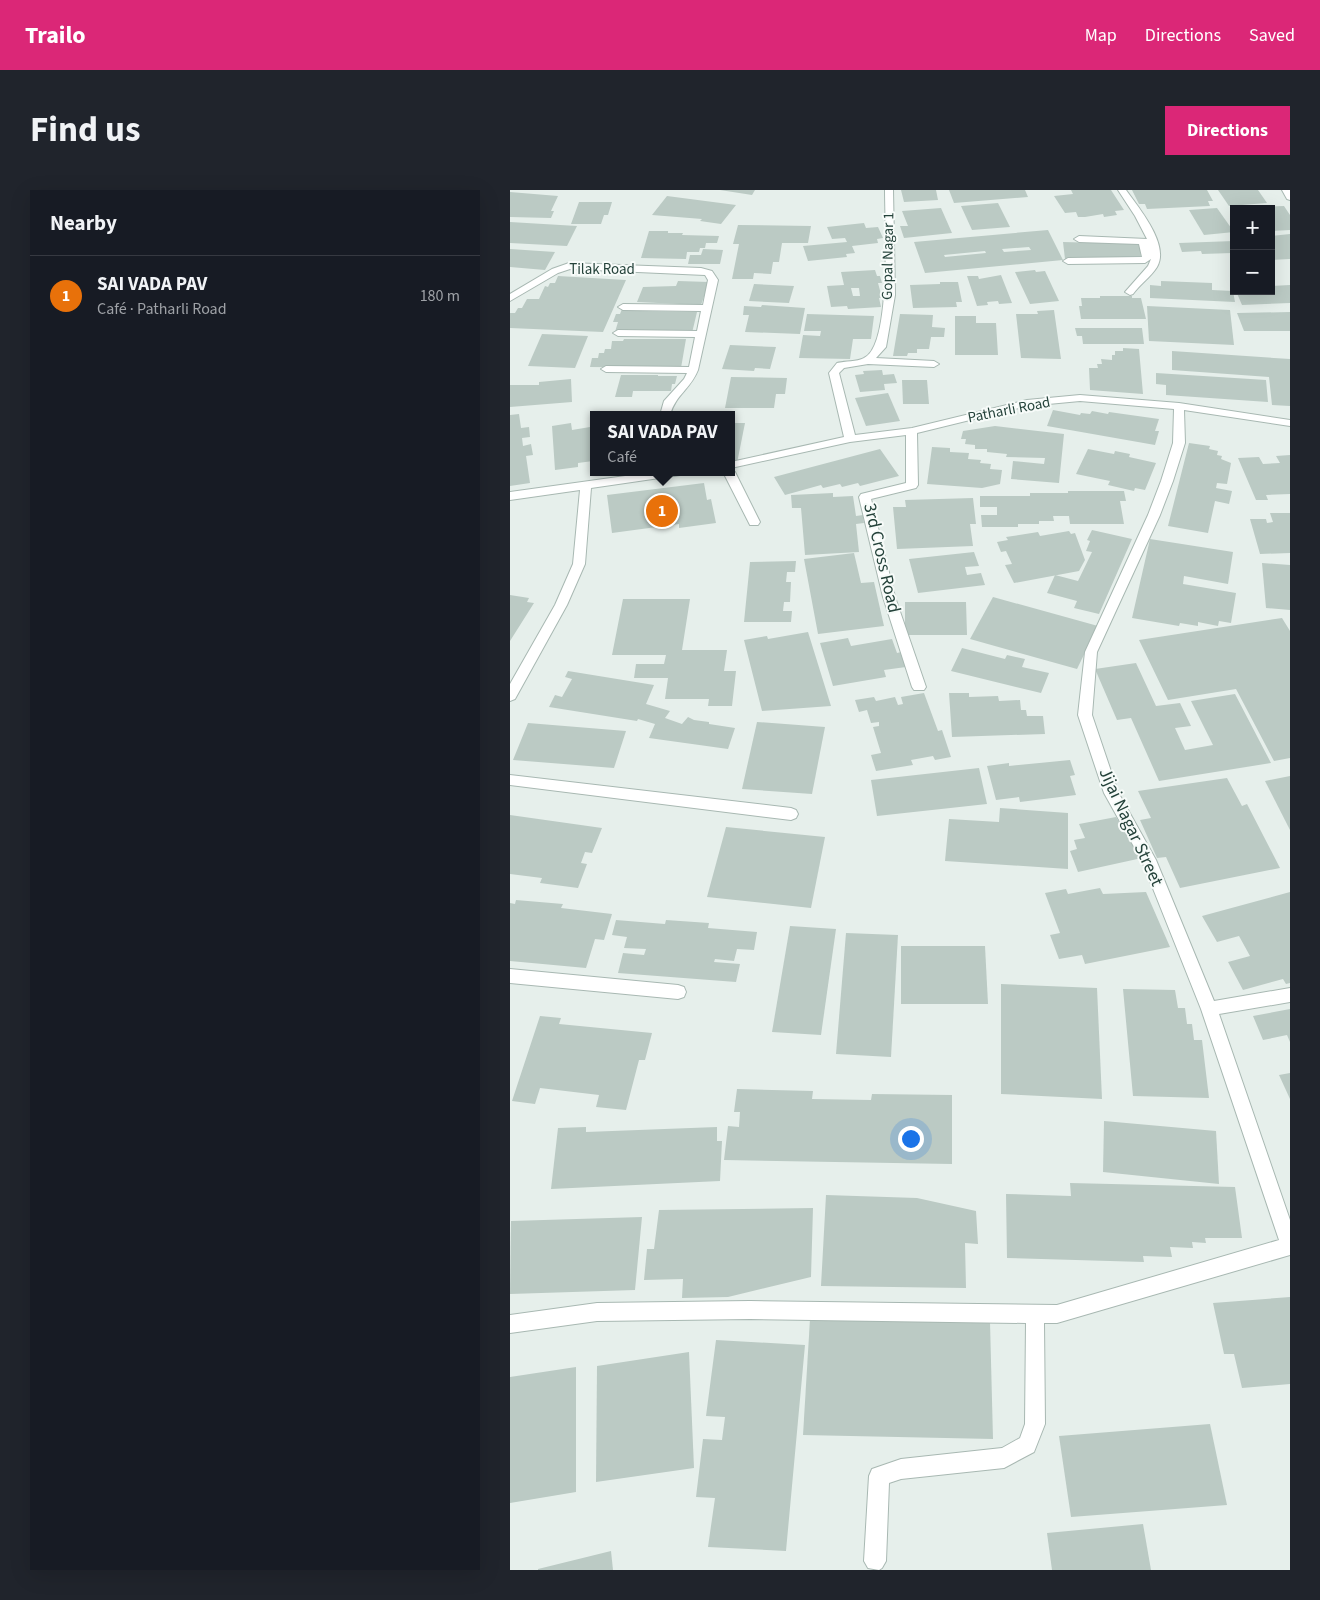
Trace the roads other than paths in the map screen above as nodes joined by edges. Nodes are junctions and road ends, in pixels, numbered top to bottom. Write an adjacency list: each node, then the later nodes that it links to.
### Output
1 (889, 190): 15 (street, Gopal Nagar 1)
2 (1122, 190): 7 (street)
3 (1286, 190): 4 (street)
4 (1290, 196)
5 (1079, 239): 6 (street)
6 (1143, 242): 7 (street); 8 (street)
7 (1154, 242): 9 (street)
8 (1068, 261)
9 (1130, 292)
10 (510, 298): 12 (street, Tilak Road)
11 (623, 307): 12 (street)
12 (706, 308): 14 (street)
13 (623, 335): 14 (street)
14 (700, 336): 18 (street)
15 (868, 360): 16 (street); 23 (street)
16 (934, 364)
17 (606, 369): 18 (street)
18 (693, 370): 20 (street)
19 (1179, 406): 21 (street, Patharli Road); 22 (street, Patharli Road); 37 (street, Jijai Nagar Street)
20 (666, 411)
21 (1290, 422)
22 (912, 431): 23 (street, Patharli Road); 30 (street, 3rd Cross Road)
23 (850, 440): 24 (street, Patharli Road)
24 (735, 463)
25 (650, 476): 27 (street)
26 (730, 476): 29 (street)
27 (586, 485): 28 (street); 31 (street)
28 (510, 496)
29 (754, 522)
30 (919, 687)
31 (510, 696)
32 (510, 780): 33 (street)
33 (791, 814)
34 (510, 976): 35 (street)
35 (678, 992)
36 (1290, 995): 37 (street)
37 (1210, 1008): 38 (street, Jijai Nagar Street)
38 (1290, 1246): 39 (street)
39 (1035, 1314): 40 (street); 41 (street)
40 (510, 1324)
41 (875, 1561)

